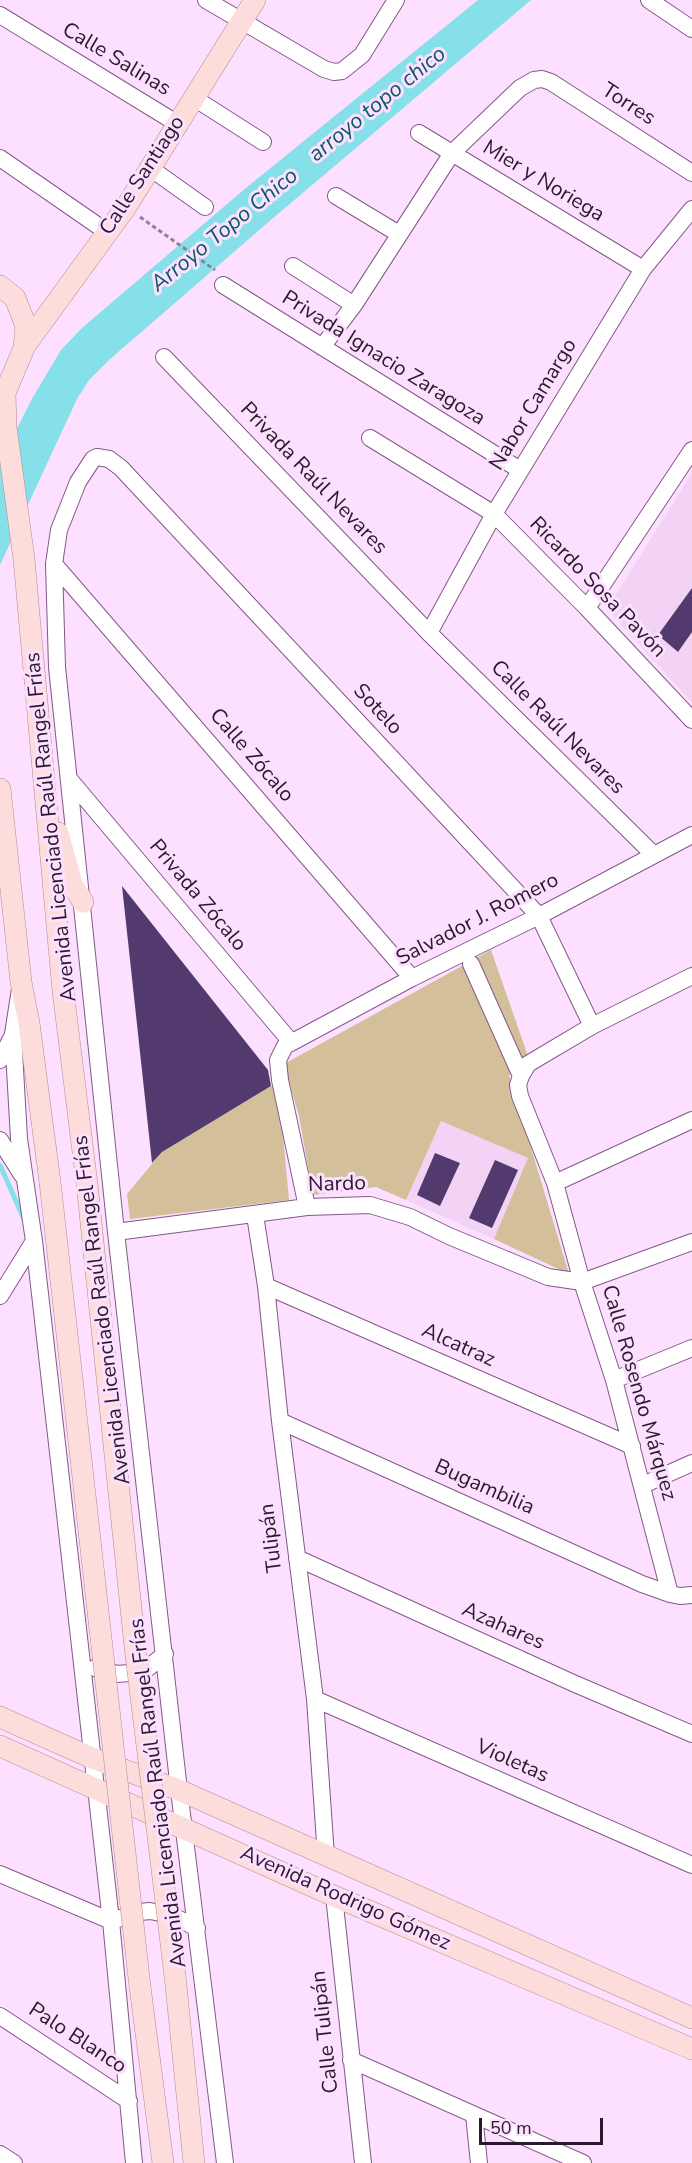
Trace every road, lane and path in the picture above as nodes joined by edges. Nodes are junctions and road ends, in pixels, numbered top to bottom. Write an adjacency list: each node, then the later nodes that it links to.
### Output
1 (206, 0): 6 (street)
2 (255, 0): 6 (main road, Calle Santiago)
3 (396, 0): 6 (street)
4 (649, 0): 7 (street)
5 (0, 15): 9 (street, Calle Salinas)
6 (241, 22): 8 (main road, Calle Santiago)
7 (692, 29)
8 (194, 98): 9 (main road, Calle Santiago); 11 (street)
9 (178, 124): 14 (main road, Calle Santiago)
10 (419, 133): 12 (street, Mier y Noriega)
11 (263, 142)
12 (452, 153): 15 (street, Torres); 21 (street); 23 (street, Mier y Noriega)
13 (0, 158): 20 (street)
14 (150, 168): 17 (main road, Calle Santiago); 18 (street)
15 (692, 173)
16 (336, 196): 21 (street)
17 (126, 207): 20 (main road, Calle Santiago); 24 (path)
18 (205, 207)
19 (692, 209): 23 (street, Nabor Camargo)
20 (107, 232): 28 (main road, Calle Santiago)
21 (399, 234): 26 (street)
22 (293, 266): 26 (street)
23 (644, 269): 33 (street, Nabor Camargo)
24 (221, 279): 27 (street, Privada Ignacio Zaragoza)
25 (0, 286): 28 (main road)
26 (354, 305): 27 (street)
27 (322, 347): 33 (street, Privada Ignacio Zaragoza)
28 (24, 348): 41 (main road)
29 (164, 357): 37 (street, Privada Raúl Nevares)
30 (370, 438): 34 (street, Ricardo Sosa Pavón)
31 (692, 450): 36 (street)
32 (93, 459): 35 (street, Avenida Licenciado Raúl Rangel Frías); 45 (street, Sotelo)
33 (520, 470): 34 (street, Nabor Camargo)
34 (494, 514): 36 (street, Ricardo Sosa Pavón); 37 (street, Nabor Camargo)
35 (54, 564): 39 (street, Avenida Licenciado Raúl Rangel Frías); 48 (street, Calle Zócalo)
36 (587, 608): 38 (street, Ricardo Sosa Pavón)
37 (429, 633): 43 (street, Calle Raúl Nevares)
38 (692, 720)
39 (70, 780): 44 (street, Avenida Licenciado Raúl Rangel Frías); 52 (street, Privada Zócalo)
40 (0, 789): 49 (main road)
41 (46, 808): 44 (main road); 102 (main road, bridge)
42 (692, 835): 43 (street, Salvador J. Romero)
43 (654, 855): 45 (street, Salvador J. Romero)
44 (83, 902): 61 (street, Avenida Licenciado Raúl Rangel Frías)
45 (538, 916): 48 (street, Salvador J. Romero); 50 (street, Sotelo)
46 (471, 964): 54 (street, Calle Rosendo Márquez)
47 (692, 975): 50 (street)
48 (412, 978): 52 (street, Salvador J. Romero)
49 (21, 982): 51 (street); 101 (main road, bridge)
50 (591, 1026): 54 (street)
51 (13, 1034): 53 (street); 57 (street)
52 (288, 1044): 59 (street)
53 (0, 1060)
54 (525, 1070): 58 (street, Calle Rosendo Márquez)
55 (692, 1119): 58 (street)
56 (0, 1140): 57 (street)
57 (26, 1180): 62 (street)
58 (555, 1182): 64 (street, Calle Rosendo Márquez)
59 (307, 1207): 60 (street, Nardo); 64 (street, Nardo)
60 (255, 1215): 61 (street, Nardo); 65 (street, Tulipán)
61 (116, 1232): 76 (street, Avenida Licenciado Raúl Rangel Frías)
62 (34, 1241): 66 (street); 77 (street)
63 (692, 1242): 64 (street)
64 (582, 1282): 68 (street, Calle Rosendo Márquez)
65 (266, 1286): 69 (street, Tulipán); 70 (street, Alcatraz)
66 (0, 1296)
67 (692, 1348): 68 (street)
68 (614, 1380): 70 (street, Calle Rosendo Márquez)
69 (280, 1422): 73 (street, Tulipán); 74 (street, Bugambilia)
70 (632, 1446): 72 (street, Calle Rosendo Márquez)
71 (692, 1463): 72 (street)
72 (643, 1485): 74 (street, Calle Rosendo Márquez)
73 (297, 1558): 78 (street, Tulipán); 80 (street, Azahares)
74 (670, 1594): 75 (street)
75 (692, 1594)
76 (165, 1653): 77 (street); 84 (street, Avenida Licenciado Raúl Rangel Frías)
77 (81, 1655): 82 (street)
78 (315, 1700): 86 (street, Tulipán); 87 (street, Violetas)
79 (0, 1717): 82 (main road, Avenida Rodrigo Gómez)
80 (692, 1734)
81 (0, 1746): 83 (main road, Avenida Rodrigo Gómez)
82 (92, 1758): 83 (street); 84 (main road, Avenida Rodrigo Gómez)
83 (95, 1788): 85 (main road, Avenida Rodrigo Gómez); 90 (street)
84 (179, 1790): 85 (street, Avenida Licenciado Raúl Rangel Frías); 86 (main road, Avenida Rodrigo Gómez)
85 (183, 1827): 89 (main road, Avenida Rodrigo Gómez); 91 (street, Avenida Licenciado Raúl Rangel Frías)
86 (326, 1856): 93 (main road, Avenida Rodrigo Gómez)
87 (692, 1865)
88 (0, 1874): 90 (street)
89 (334, 1896): 94 (main road, Avenida Rodrigo Gómez); 95 (street, Calle Tulipán)
90 (111, 1921): 91 (street); 96 (street)
91 (197, 1928): 103 (street, Avenida Licenciado Raúl Rangel Frías)
92 (0, 2016): 96 (street, Palo Blanco)
93 (692, 2018)
94 (692, 2049)
95 (351, 2060): 97 (street); 104 (street, Calle Tulipán)
96 (129, 2101): 100 (street)
97 (474, 2115): 105 (street); 106 (street)
98 (0, 2154): 99 (street)
99 (14, 2163)
100 (134, 2163)
101 (163, 2163)
102 (194, 2163)
103 (225, 2163)
104 (363, 2163)
105 (479, 2163)
106 (583, 2163)

